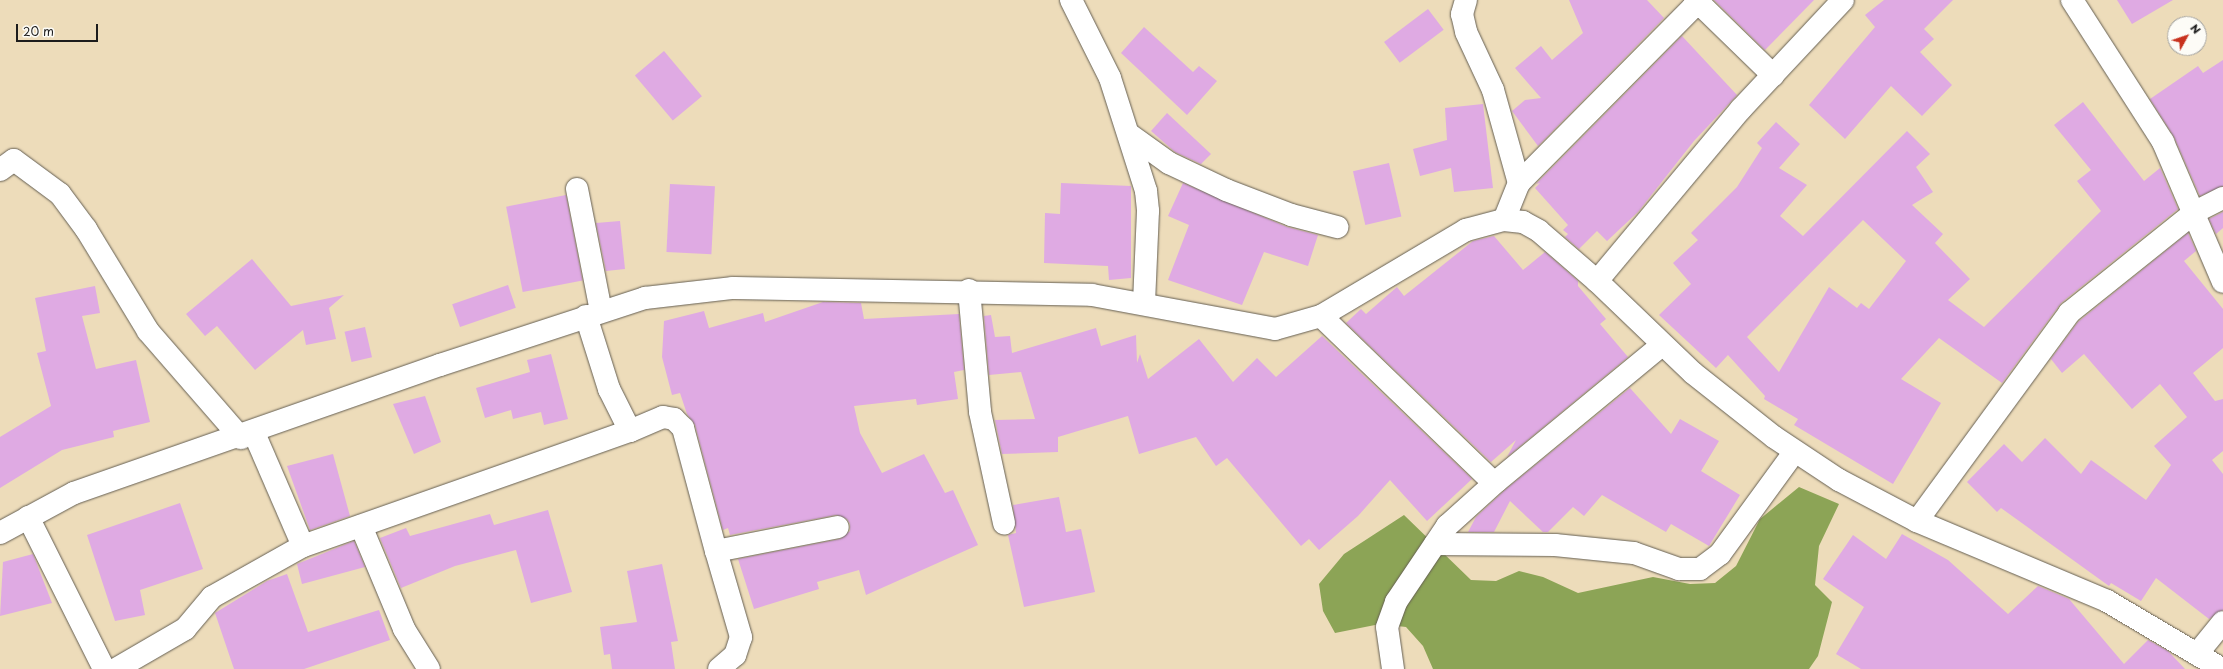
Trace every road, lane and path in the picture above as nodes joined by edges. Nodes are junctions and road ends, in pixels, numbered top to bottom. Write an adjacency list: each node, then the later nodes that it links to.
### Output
1 (1071, 0): 6 (street)
2 (1466, 0): 8 (street)
3 (1843, 0): 5 (street)
4 (2072, 0): 11 (street)
5 (1773, 75): 8 (street); 14 (street)
6 (1130, 135): 13 (street); 17 (street)
7 (0, 170): 22 (street)
8 (1519, 183): 12 (street)
9 (577, 189): 18 (street)
10 (2223, 198): 11 (street)
11 (2195, 212): 15 (street); 26 (street)
12 (1504, 220): 14 (street); 19 (street)
13 (1337, 227)
14 (1597, 281): 20 (street)
15 (2223, 282)
16 (969, 290): 17 (street); 18 (street); 27 (street)
17 (1144, 303): 19 (street)
18 (593, 314): 21 (street); 22 (street)
19 (1321, 316): 24 (street)
20 (1662, 345): 23 (street); 24 (street)
21 (630, 431): 28 (street); 33 (street)
22 (248, 435): 25 (street); 32 (street)
23 (1795, 451): 26 (street); 31 (street)
24 (1497, 481): 31 (street)
25 (28, 517): 30 (street); 36 (street)
26 (1918, 521): 35 (street)
27 (1004, 523)
28 (361, 526): 32 (street); 38 (street)
29 (838, 527): 33 (street)
30 (0, 532)
31 (1435, 544): 40 (street)
32 (303, 546): 37 (street)
33 (716, 551): 39 (street)
34 (2223, 622): 35 (street)
35 (2209, 664)
36 (104, 669)
37 (116, 669)
38 (429, 669)
39 (719, 669)
40 (1392, 669)

